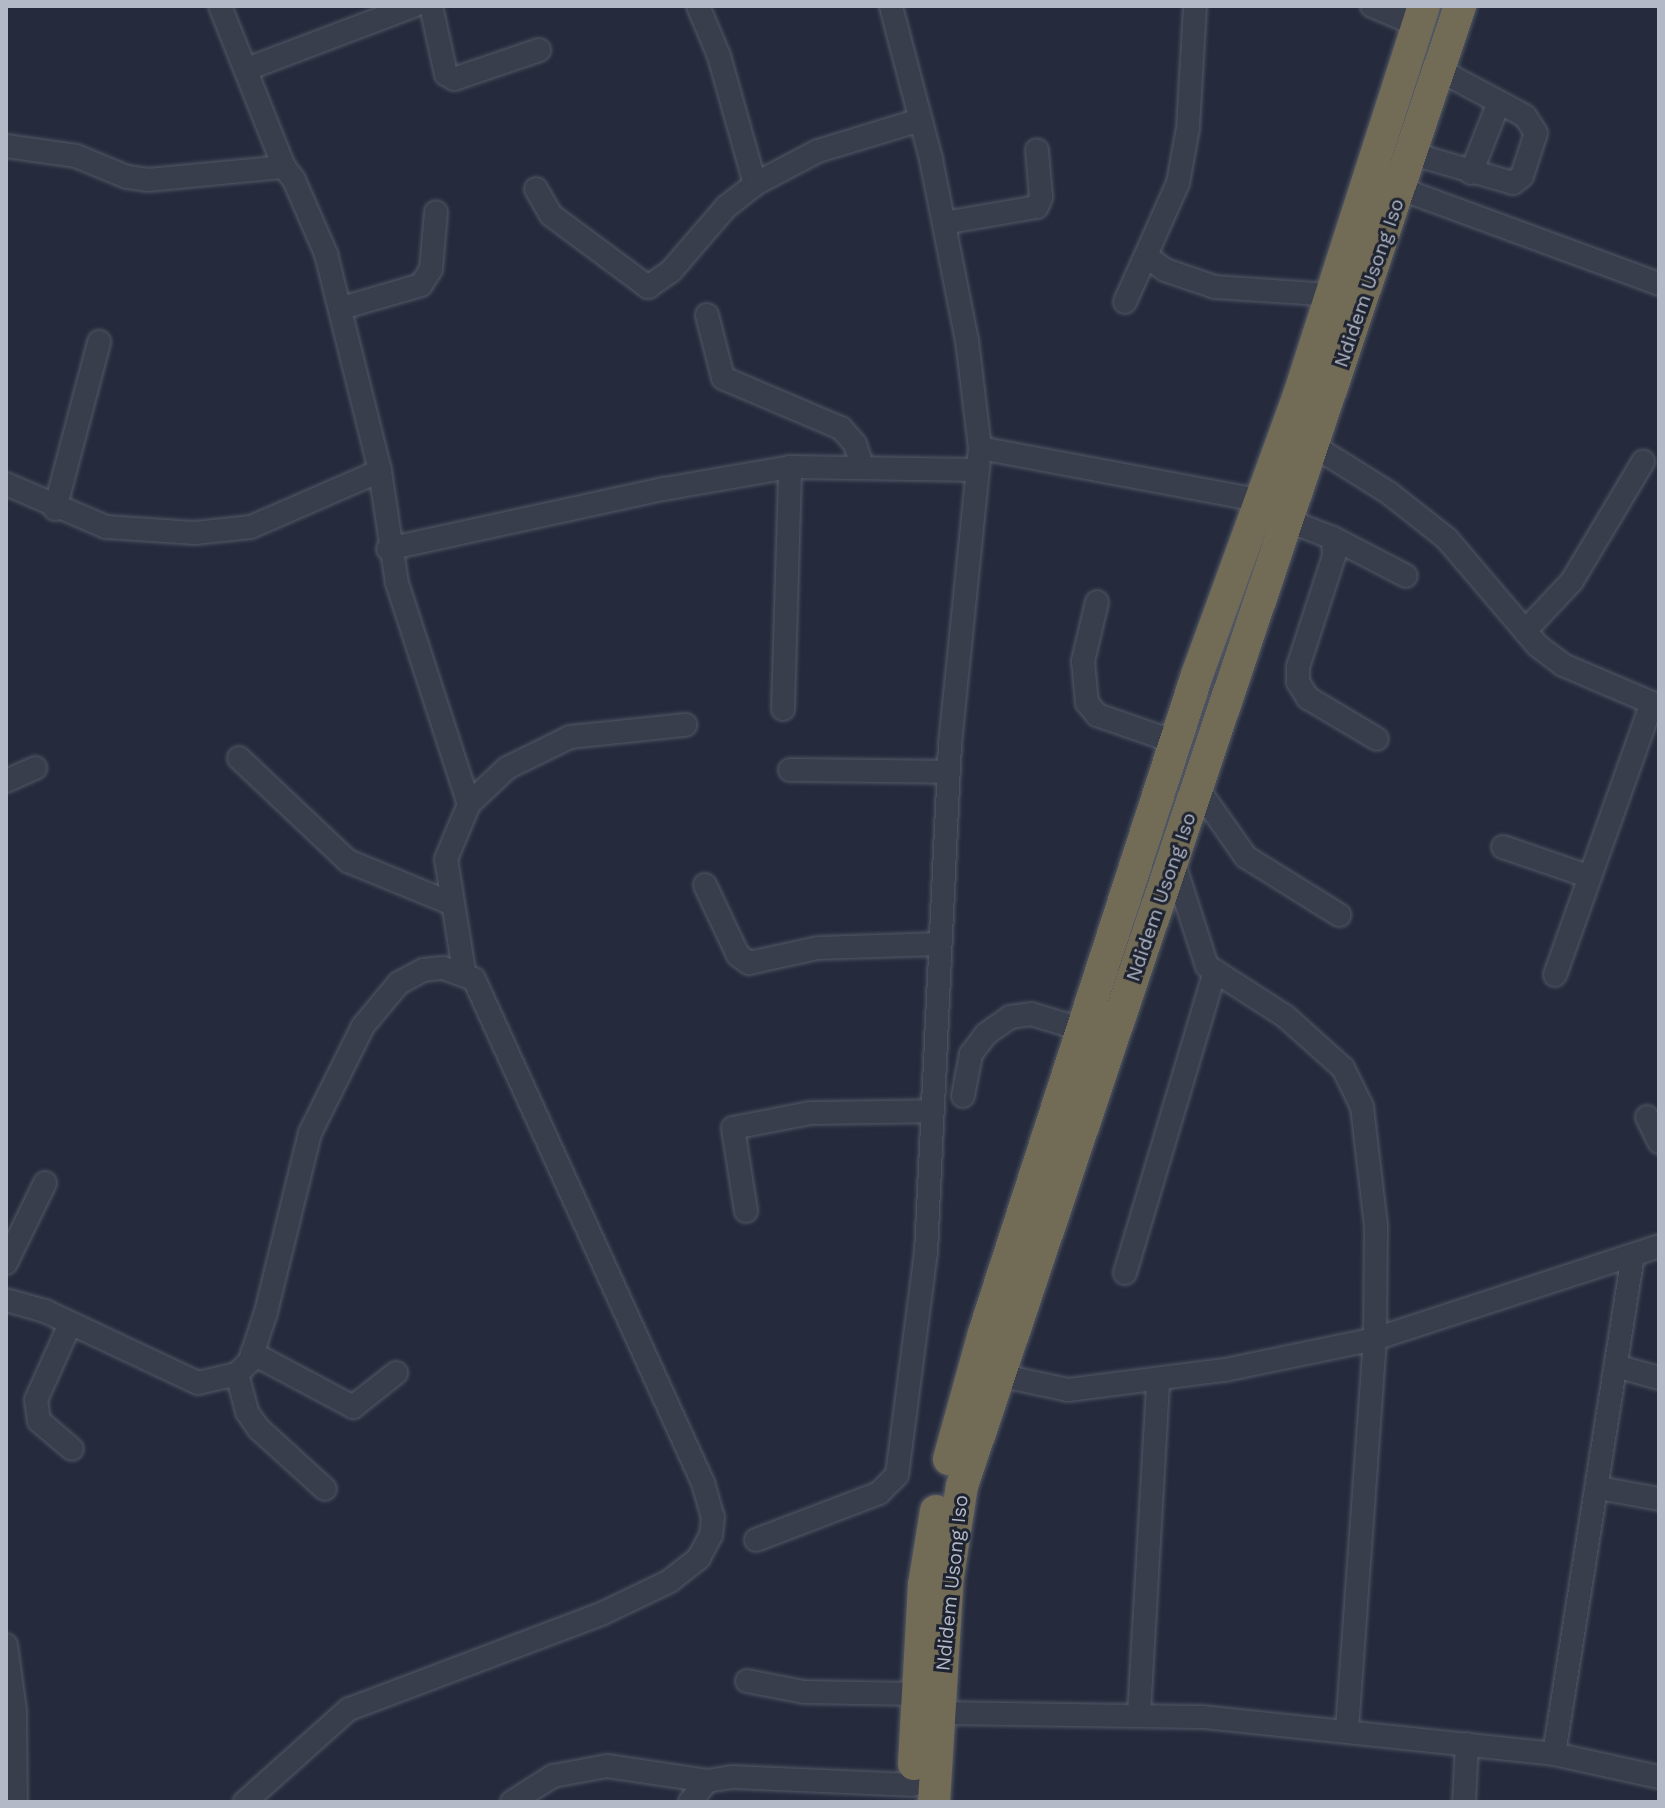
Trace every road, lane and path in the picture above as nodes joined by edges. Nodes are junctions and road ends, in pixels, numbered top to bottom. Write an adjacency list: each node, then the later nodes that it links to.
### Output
1 (220, 6): 11 (street)
2 (414, 6): 11 (street)
3 (431, 6): 10 (street)
4 (698, 6): 20 (street)
5 (891, 6): 14 (street)
6 (1195, 6): 25 (street)
7 (1372, 6): 9 (street)
8 (1460, 6): 12 (highway, Ndidem Usong Iso)
9 (1420, 15): 27 (highway, Ndidem Usong Iso)
10 (539, 50)
11 (247, 69): 18 (street)
12 (1441, 71): 13 (street); 17 (highway, Ndidem Usong Iso)
13 (1499, 102): 19 (street); 19 (street)
14 (920, 120): 20 (street); 24 (street)
15 (6, 146): 18 (street)
16 (1037, 150): 24 (street)
17 (1413, 154): 19 (street); 22 (highway, Ndidem Usong Iso)
18 (284, 167): 29 (street)
19 (1471, 173)
20 (755, 184): 21 (street)
21 (536, 189)
22 (1401, 189): 26 (street); 32 (highway, Ndidem Usong Iso)
23 (436, 212): 29 (street)
24 (944, 223): 33 (street)
25 (1146, 256): 27 (street); 28 (street)
26 (1659, 284)
27 (1331, 295): 39 (highway, Ndidem Usong Iso)
28 (1125, 302)
29 (342, 308): 37 (street)
30 (707, 315): 36 (street)
31 (99, 342): 40 (street)
32 (1314, 446): 41 (highway, Ndidem Usong Iso); 46 (street)
33 (979, 459): 36 (street); 39 (street); 55 (street)
34 (1643, 462): 46 (street)
35 (790, 467): 36 (street); 43 (street); 48 (street)
36 (863, 468)
37 (380, 471): 40 (street); 43 (street)
38 (6, 484): 40 (street)
39 (1261, 499): 41 (street); 51 (highway, Ndidem Usong Iso)
40 (55, 509)
41 (1291, 515): 42 (street); 57 (highway, Ndidem Usong Iso)
42 (1333, 538): 44 (street); 50 (street)
43 (388, 549): 58 (street)
44 (1406, 576)
45 (1097, 602): 51 (street)
46 (1525, 631): 47 (street)
47 (1656, 705): 61 (street)
48 (783, 709)
49 (685, 725): 58 (street)
50 (1377, 739)
51 (1178, 743): 69 (highway, Ndidem Usong Iso)
52 (239, 758): 63 (street)
53 (35, 768): 56 (street)
54 (790, 770): 55 (street)
55 (949, 772): 65 (street)
56 (6, 781)
57 (1198, 789): 60 (highway, Ndidem Usong Iso); 64 (street)
58 (469, 804): 63 (street)
59 (1503, 847): 61 (street)
60 (1173, 861): 67 (street); 87 (highway, Ndidem Usong Iso)
61 (1590, 877): 68 (street)
62 (705, 885): 65 (street)
63 (450, 903): 66 (street)
64 (1339, 915)
65 (940, 944): 71 (street)
66 (464, 971): 83 (street); 106 (street)
67 (1215, 971): 79 (street); 82 (street)
68 (1555, 975)
69 (1084, 1030): 70 (street); 97 (highway, Ndidem Usong Iso)
70 (963, 1096)
71 (933, 1111): 75 (street); 94 (street)
72 (1647, 1117): 73 (street)
73 (1659, 1142)
74 (45, 1183): 78 (street)
75 (746, 1211)
76 (1659, 1246): 77 (street)
77 (1633, 1255): 82 (street); 84 (street)
78 (6, 1263)
79 (1125, 1273)
80 (6, 1300): 81 (street)
81 (70, 1324): 86 (street); 90 (street)
82 (1375, 1339): 89 (street); 99 (street)
83 (252, 1353): 85 (street); 86 (street)
84 (1616, 1366): 88 (street); 91 (street)
85 (396, 1373)
86 (237, 1374): 92 (street)
87 (998, 1375): 89 (street); 97 (highway, Ndidem Usong Iso)
88 (1659, 1378)
89 (1158, 1381): 98 (street)
90 (72, 1449)
91 (1599, 1488): 93 (street); 101 (street)
92 (325, 1489)
93 (1659, 1499)
94 (756, 1540)
95 (6, 1645): 105 (street)
96 (747, 1681): 97 (street)
97 (928, 1704): 98 (street); 104 (highway, Ndidem Usong Iso)
98 (1139, 1714): 99 (street)
99 (1347, 1730): 100 (street)
100 (1467, 1744): 101 (street); 109 (street)
101 (1554, 1754): 102 (street)
102 (1659, 1777)
103 (707, 1781): 104 (street); 107 (street); 108 (street)
104 (919, 1796)
105 (16, 1802)
106 (245, 1802)
107 (512, 1802)
108 (690, 1802)
109 (1464, 1802)

